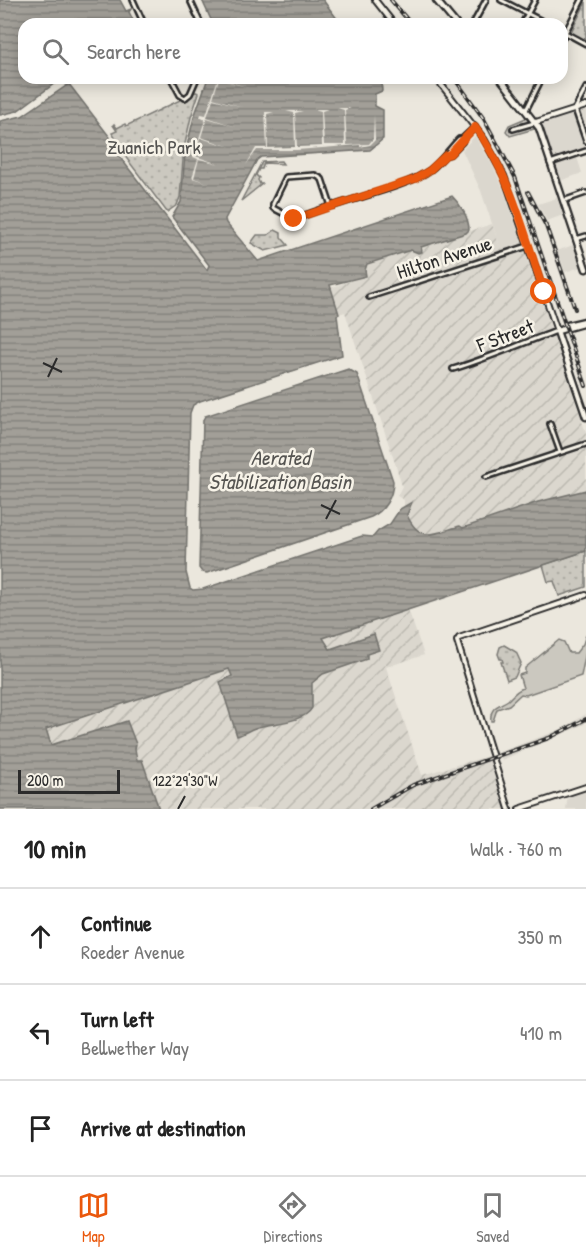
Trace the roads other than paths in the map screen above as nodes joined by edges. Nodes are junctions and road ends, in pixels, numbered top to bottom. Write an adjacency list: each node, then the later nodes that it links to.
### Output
1 (132, 0): 10 (street)
2 (190, 0): 11 (street)
3 (375, 0): 12 (street)
4 (436, 0): 13 (main road)
5 (486, 0): 14 (street)
6 (501, 0): 9 (street)
7 (535, 0): 9 (street)
8 (582, 0): 17 (street)
9 (528, 14): 15 (street); 16 (street)
10 (141, 18)
11 (198, 18)
12 (389, 18)
13 (451, 18)
14 (476, 18)
15 (526, 18)
16 (536, 18)
17 (568, 25)
18 (568, 34): 19 (street)
19 (586, 44)
20 (174, 84): 21 (street)
21 (194, 84)
22 (441, 84): 30 (street)
23 (505, 84): 28 (main road)
24 (539, 84): 28 (street)
25 (586, 88): 27 (street)
26 (586, 105): 27 (street)
27 (575, 109): 29 (street); 32 (street)
28 (526, 110): 29 (main road)
29 (536, 122): 31 (street); 34 (main road)
30 (475, 127): 37 (street); 40 (street)
31 (513, 129)
32 (586, 141)
33 (586, 151): 34 (street)
34 (550, 163): 36 (main road)
35 (586, 194): 36 (street)
36 (563, 201): 39 (main road)
37 (331, 206): 37 (street)
38 (586, 236): 39 (street)
39 (576, 239): 41 (main road)
40 (528, 246): 42 (street, Hilton Avenue); 44 (street)
41 (586, 269)
42 (369, 297)
43 (585, 321): 44 (main road, F Street)
44 (557, 331): 45 (street, F Street); 46 (main road)
45 (453, 369)
46 (586, 417)
47 (550, 424): 49 (street)
48 (586, 444): 49 (street)
49 (560, 452): 50 (street)
50 (486, 477)
51 (586, 595): 53 (street)
52 (586, 787): 54 (street)
53 (509, 809)
54 (519, 809)

